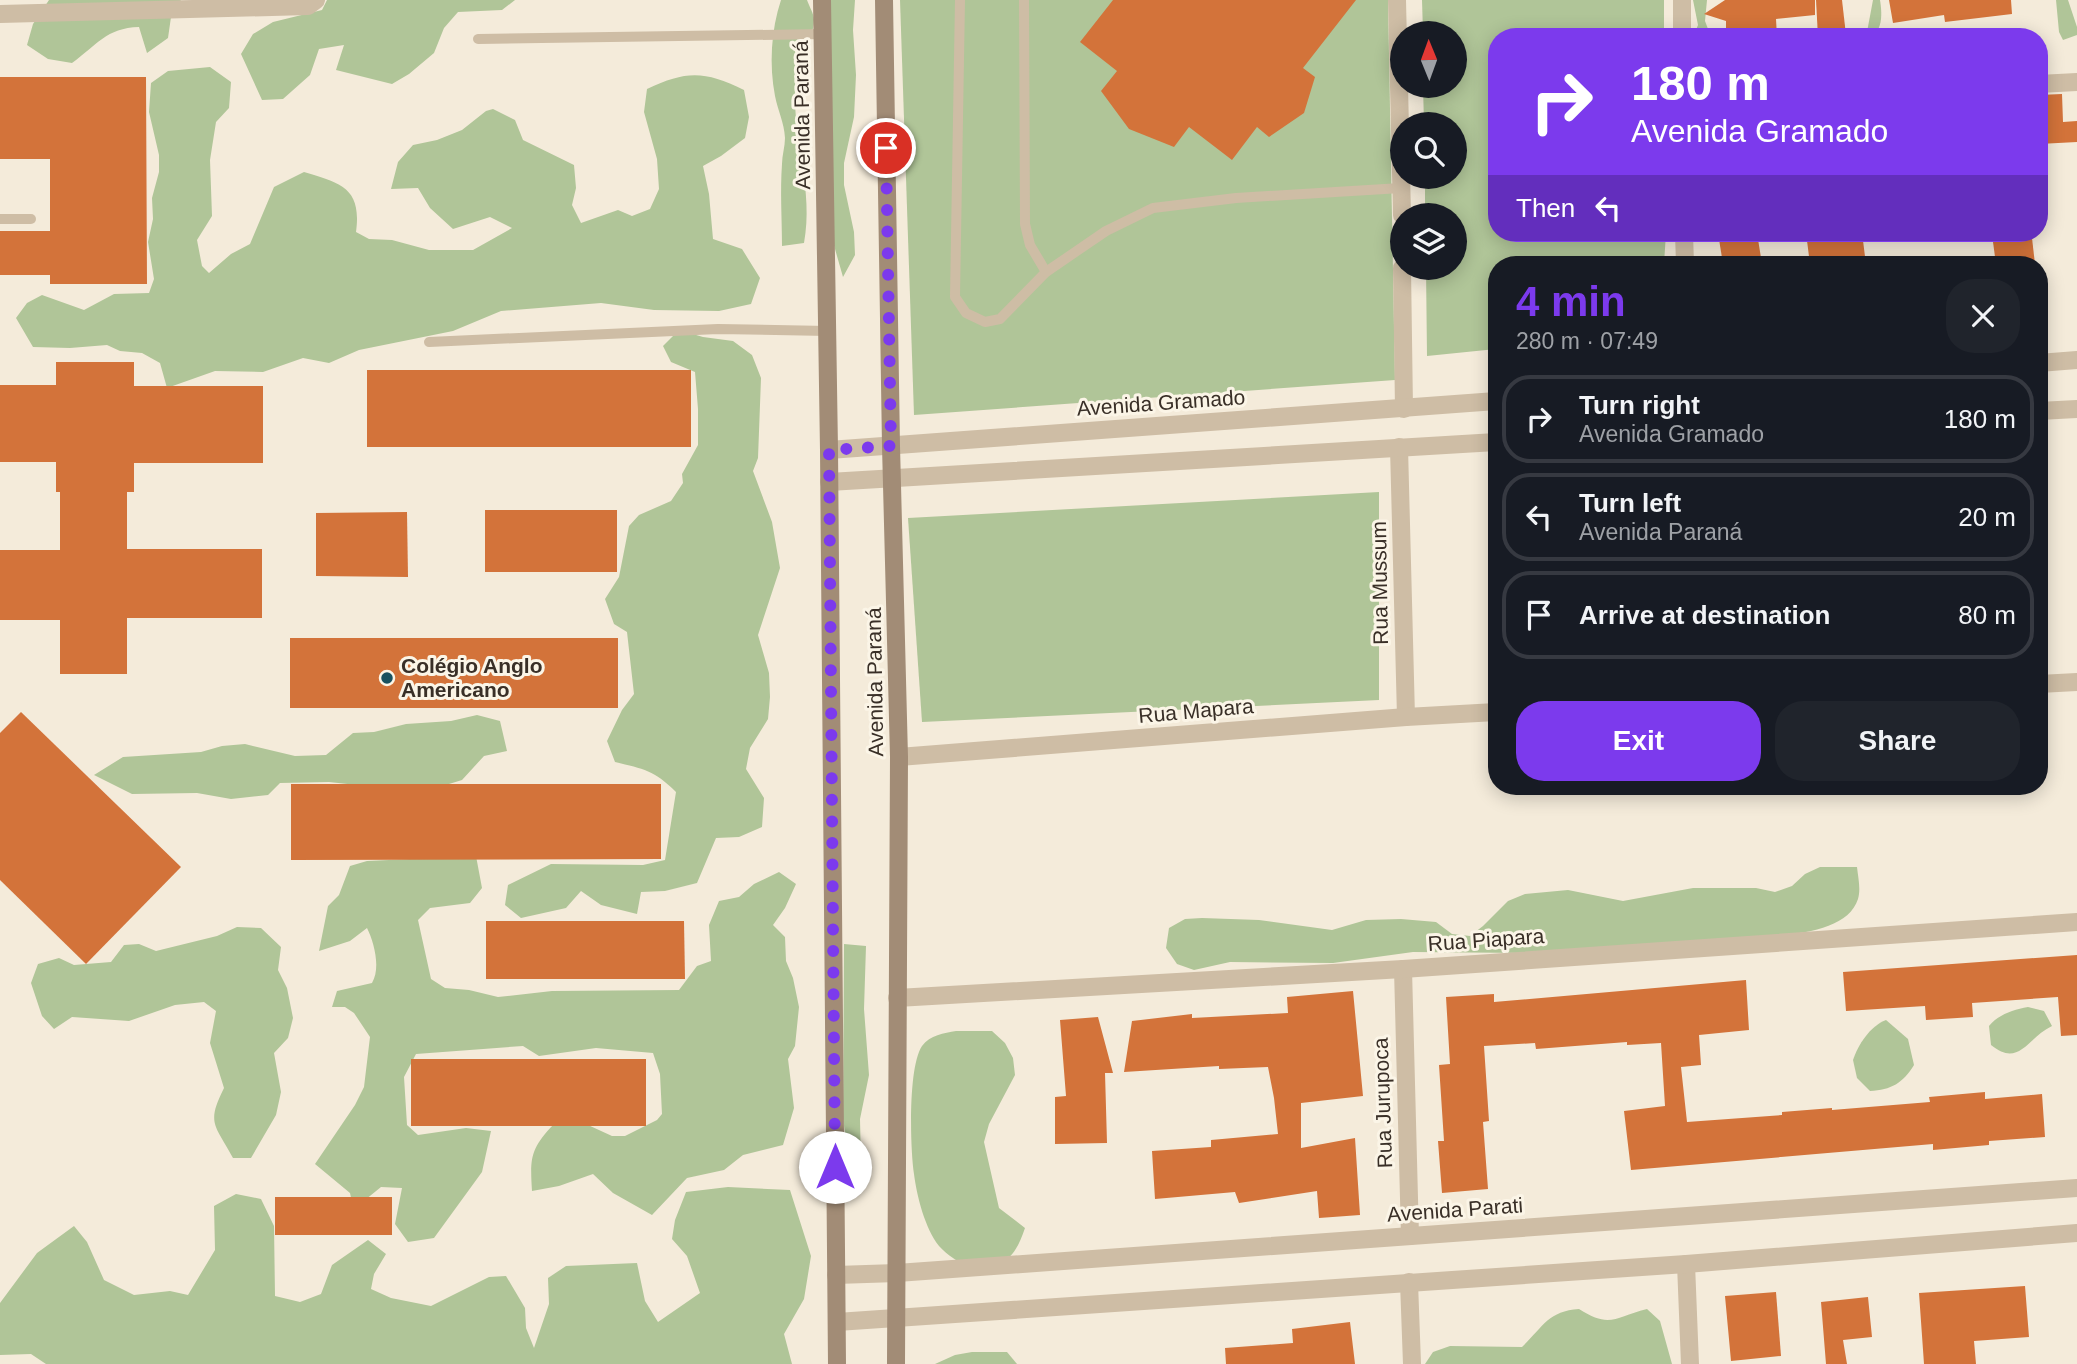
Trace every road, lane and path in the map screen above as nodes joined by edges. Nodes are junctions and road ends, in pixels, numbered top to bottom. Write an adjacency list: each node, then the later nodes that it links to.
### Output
1 (316, 0): 8 (street)
2 (822, 0): 10 (main road, Avenida Paraná)
3 (884, 0): 29 (main road, Avenida Paraná)
4 (960, 0): 18 (lane)
5 (1024, 0): 18 (lane)
6 (1397, 0): 14 (street)
7 (1682, 0): 9 (street)
8 (0, 14)
9 (1682, 28)
10 (823, 34): 11 (lane); 20 (main road, Avenida Paraná)
11 (478, 39)
12 (2077, 82): 13 (street)
13 (2048, 84)
14 (1399, 112)
15 (1390, 189): 18 (lane)
16 (0, 219): 17 (lane)
17 (31, 219)
18 (1046, 272)
19 (1402, 280): 25 (street)
20 (828, 331): 21 (lane); 31 (main road, Avenida Paraná)
21 (429, 342)
22 (2077, 360): 23 (street)
23 (2048, 362)
24 (1488, 402): 25 (street, Avenida Gramado)
25 (1404, 409): 29 (street, Avenida Gramado)
26 (2077, 409): 27 (street)
27 (2048, 411)
28 (1488, 442): 30 (street)
29 (891, 446): 31 (street, Avenida Gramado); 32 (main road, Avenida Paraná)
30 (1399, 447): 32 (street); 37 (street, Rua Mussum)
31 (829, 450): 33 (main road, Avenida Paraná)
32 (893, 477): 33 (street); 38 (main road, Avenida Paraná)
33 (830, 482): 47 (main road, Avenida Paraná)
34 (2077, 682): 35 (street)
35 (2048, 684)
36 (1488, 712): 37 (street, Rua Mapara)
37 (1406, 717): 38 (street, Rua Mapara)
38 (899, 757): 41 (main road, Avenida Paraná)
39 (2077, 922): 40 (street, Rua Piapara)
40 (1403, 969): 41 (street, Rua Piapara); 44 (street, Rua Jurupoca)
41 (897, 999): 46 (main road, Avenida Paraná)
42 (2077, 1188): 44 (street, Avenida Parati)
43 (2077, 1233): 45 (street)
44 (1410, 1236): 46 (street, Avenida Parati)
45 (1686, 1264): 48 (street); 54 (street)
46 (898, 1273): 47 (street, Avenida Parati); 49 (main road, Avenida Paraná)
47 (835, 1275): 50 (main road, Avenida Paraná)
48 (1409, 1282): 49 (street); 53 (street)
49 (895, 1319): 50 (street); 52 (main road, Avenida Paraná)
50 (837, 1322): 51 (main road, Avenida Paraná)
51 (837, 1364)
52 (895, 1364)
53 (1412, 1364)
54 (1690, 1364)

